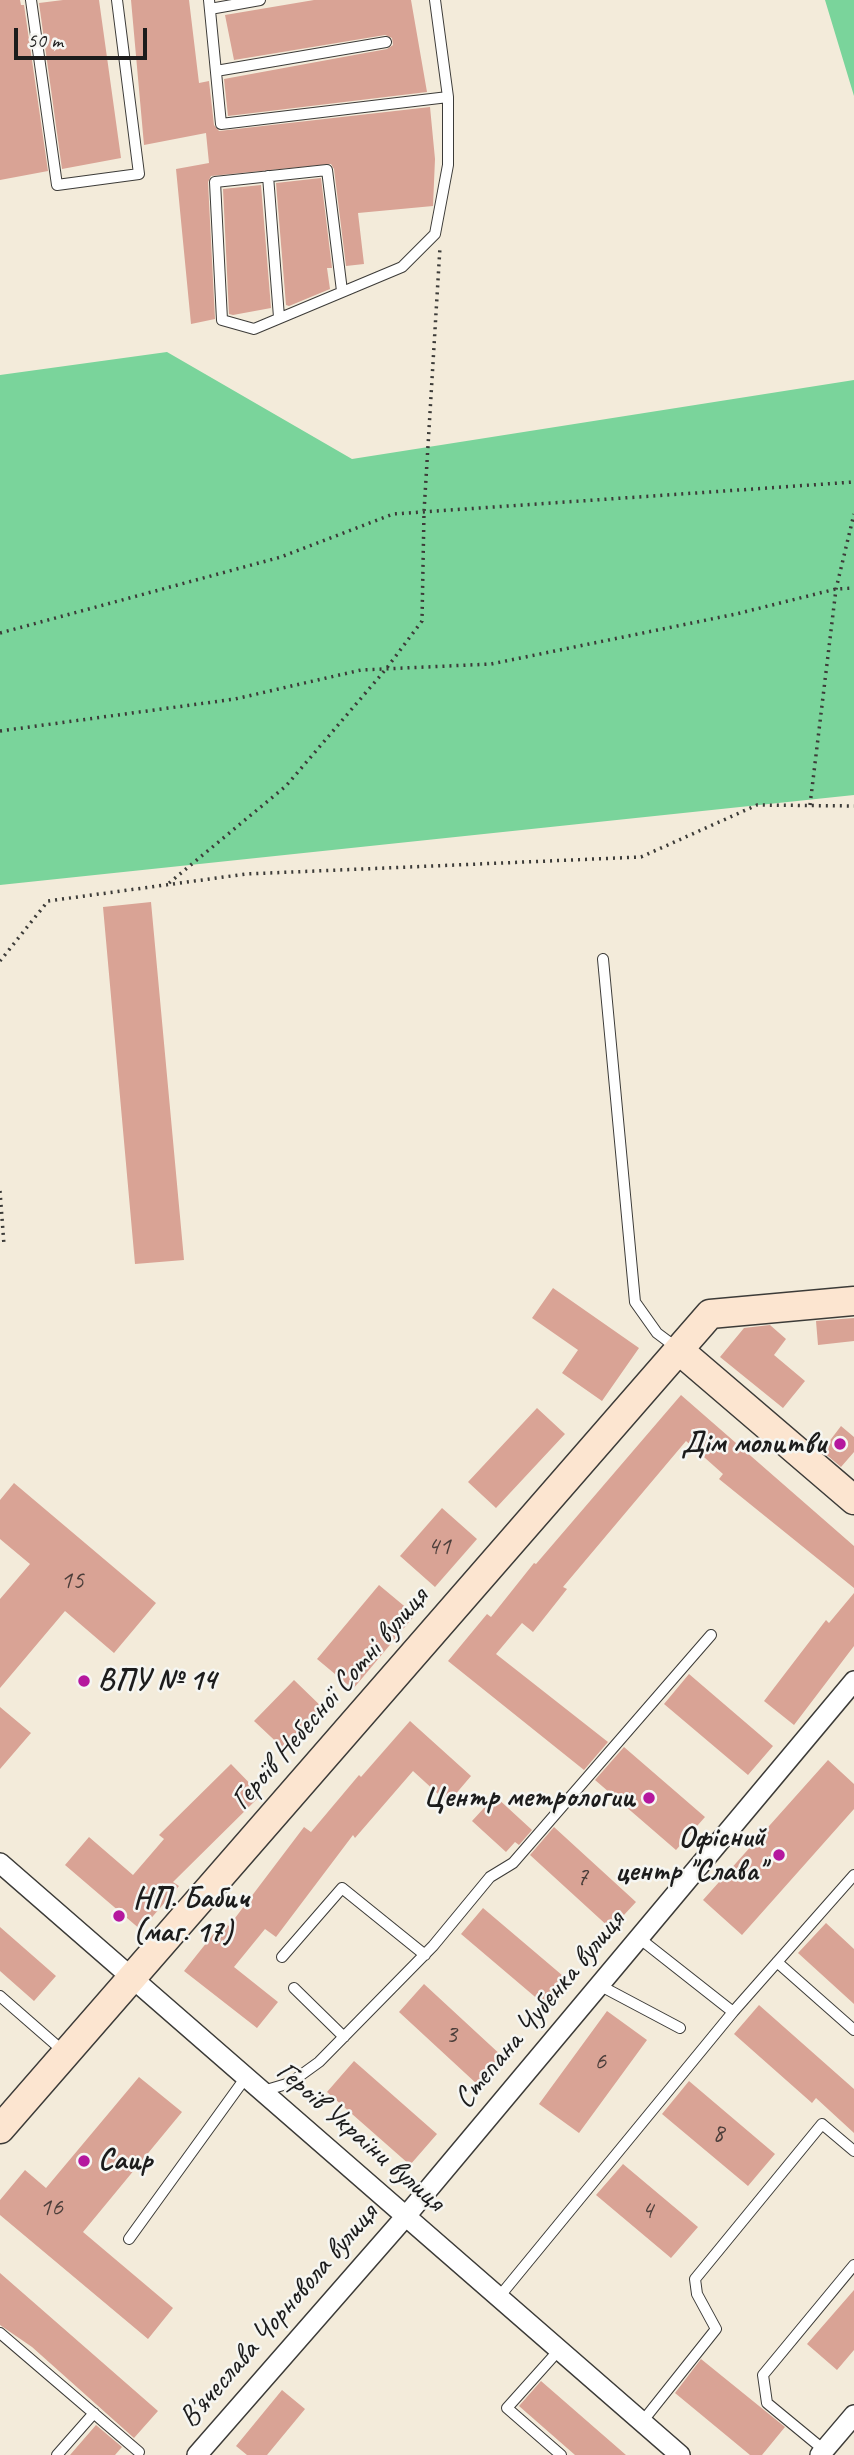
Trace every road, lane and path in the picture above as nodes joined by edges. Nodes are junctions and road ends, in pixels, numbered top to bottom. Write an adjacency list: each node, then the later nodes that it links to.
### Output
1 (31, 0): 2 (lane)
2 (117, 0)
3 (260, 0): 5 (lane)
4 (435, 0): 8 (lane)
5 (210, 5): 7 (lane)
6 (386, 43): 7 (lane)
7 (216, 71): 8 (lane)
8 (448, 97): 11 (lane)
9 (268, 176): 11 (lane); 12 (lane); 12 (lane)
10 (441, 234): 14 (path)
11 (342, 291): 12 (lane)
12 (279, 317)
13 (854, 482): 14 (path)
14 (425, 512): 18 (path); 19 (path)
15 (854, 514): 17 (path)
16 (854, 588): 17 (path)
17 (836, 589): 19 (path); 21 (path)
18 (0, 633)
19 (386, 669): 20 (path); 23 (path)
20 (0, 731)
21 (810, 805): 22 (path); 23 (path)
22 (854, 806)
23 (167, 885): 25 (path)
24 (603, 959): 29 (lane)
25 (0, 961)
26 (0, 1191): 27 (path)
27 (4, 1245)
28 (854, 1301): 29 (street, Героїв Небесної Сотні вулиця)
29 (680, 1351): 30 (street); 39 (street, Героїв Небесної Сотні вулиця)
30 (854, 1500)
31 (711, 1635): 36 (lane)
32 (854, 1681): 35 (street, Степана Чубенка вулиця)
33 (0, 1863): 39 (street, Героїв України вулиця)
34 (854, 1875): 38 (lane)
35 (639, 1938): 40 (street, Степана Чубенка вулиця); 43 (lane)
36 (425, 1955): 37 (lane); 46 (lane)
37 (282, 1957)
38 (778, 1962): 43 (lane); 45 (lane)
39 (131, 1977): 47 (street, Героїв Небесної Сотні вулиця); 48 (street, Героїв України вулиця)
40 (599, 1985): 44 (lane); 52 (street, Степана Чубенка вулиця)
41 (294, 1987): 46 (lane)
42 (0, 1996): 47 (lane)
43 (733, 2012): 55 (lane)
44 (680, 2028)
45 (854, 2030)
46 (344, 2037): 49 (lane)
47 (65, 2053): 50 (street, Героїв Небесної Сотні вулиця)
48 (246, 2077): 49 (street, Героїв України вулиця); 53 (lane)
49 (263, 2091): 52 (street, Героїв України вулиця)
50 (0, 2129)
51 (854, 2151): 60 (lane)
52 (406, 2216): 55 (street, Героїв України вулиця); 64 (street, В'ячеслава Чорновола вулиця)
53 (129, 2239)
54 (854, 2265): 62 (lane)
55 (499, 2297): 57 (street, Героїв України вулиця)
56 (0, 2333): 58 (lane)
57 (559, 2350): 60 (street, Героїв України вулиця); 65 (lane)
58 (93, 2413): 61 (lane); 63 (lane)
59 (854, 2415): 62 (street)
60 (642, 2422): 66 (street, Героїв України вулиця)
61 (139, 2452)
62 (822, 2453)
63 (57, 2455)
64 (197, 2455)
65 (561, 2455)
66 (680, 2455)

